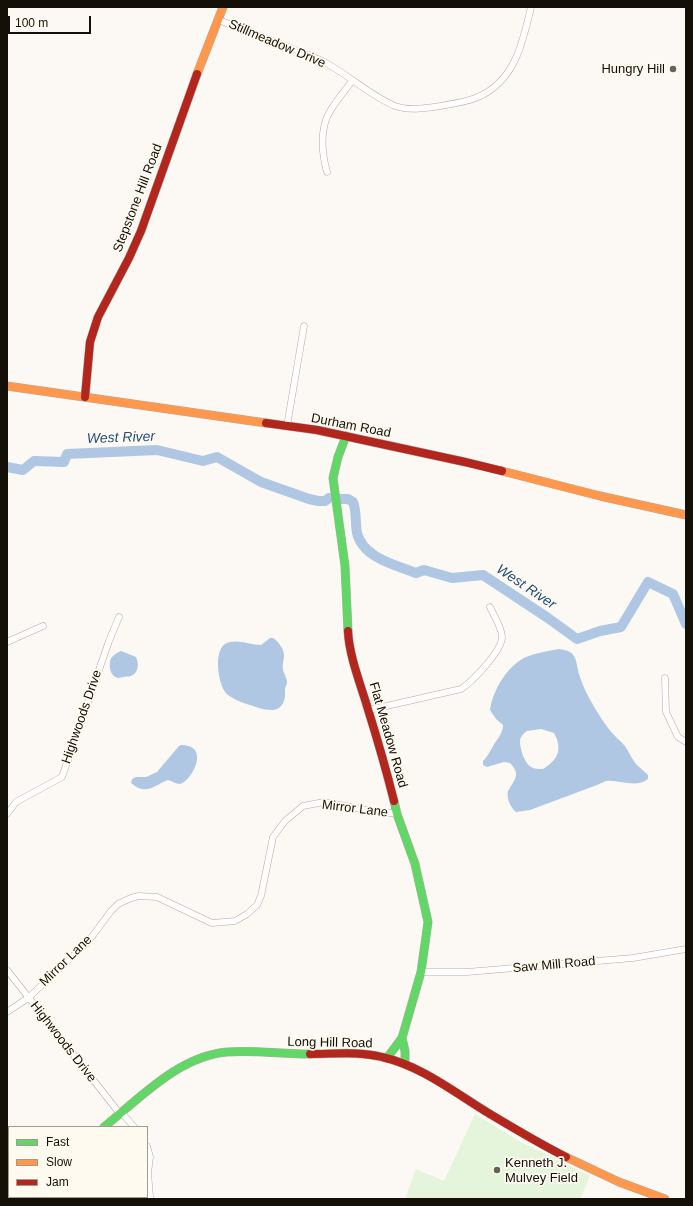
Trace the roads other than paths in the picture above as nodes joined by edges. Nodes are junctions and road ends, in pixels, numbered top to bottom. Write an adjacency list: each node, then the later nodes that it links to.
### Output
1 (224, 7): 3 (street, Stepstone Hill Road)
2 (531, 7): 4 (street, Stillmeadow Drive)
3 (219, 20): 4 (street, Stillmeadow Drive); 8 (street, Stepstone Hill Road)
4 (352, 81): 5 (street)
5 (327, 172)
6 (304, 326): 9 (street)
7 (7, 386): 8 (street, Durham Road)
8 (85, 397): 9 (street, Durham Road)
9 (287, 426): 10 (street, Durham Road)
10 (346, 436): 11 (street, Durham Road); 17 (street, Flat Meadow Road)
11 (686, 516)
12 (490, 607): 17 (street)
13 (119, 617): 19 (street, Highwoods Drive)
14 (43, 626): 15 (street)
15 (7, 642)
16 (665, 678): 18 (street)
17 (369, 710): 20 (street, Flat Meadow Road)
18 (686, 742)
19 (7, 814)
20 (397, 814): 23 (street, Flat Meadow Road); 24 (street, Mirror Lane)
21 (686, 949): 23 (street, Saw Mill Road)
22 (7, 970): 24 (street, Highwoods Drive)
23 (421, 972): 26 (street, Flat Meadow Road)
24 (28, 998): 25 (street, Mirror Lane); 29 (street, Highwoods Drive)
25 (7, 1012)
26 (402, 1038): 27 (street, Flat Meadow Road); 28 (street, Flat Meadow Road)
27 (387, 1058): 28 (street, Long Hill Road); 29 (street, Long Hill Road)
28 (405, 1064): 36 (street, Long Hill Road)
29 (121, 1114): 30 (street, Long Hill Road); 31 (street, Highwoods Drive)
30 (105, 1126)
31 (133, 1126)
32 (148, 1150): 33 (street)
33 (148, 1168)
34 (148, 1181): 35 (street)
35 (150, 1197)
36 (665, 1199)

